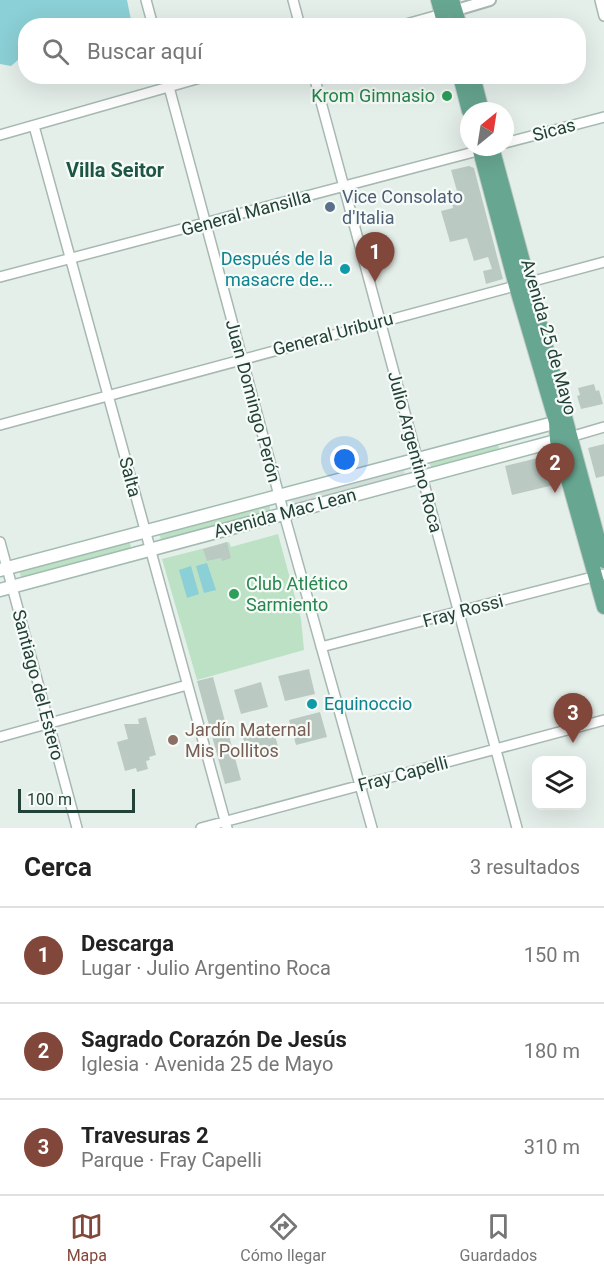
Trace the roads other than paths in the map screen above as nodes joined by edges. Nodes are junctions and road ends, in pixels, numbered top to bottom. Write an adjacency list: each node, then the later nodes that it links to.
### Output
1 (146, 0): 8 (street)
2 (293, 0): 9 (street)
3 (438, 0): 6 (main road)
4 (490, 0): 6 (street)
5 (600, 0): 7 (street)
6 (449, 13): 10 (street)
7 (604, 16)
8 (151, 18)
9 (298, 18)
10 (430, 18)
11 (168, 84): 16 (street, Juan Domingo Perón)
12 (179, 84): 16 (street)
13 (316, 84): 25 (street, Julio Argentino Roca)
14 (462, 84): 17 (main road)
15 (475, 84): 18 (main road)
16 (169, 87): 20 (street); 26 (street, Juan Domingo Perón)
17 (467, 102)
18 (480, 102)
19 (604, 117): 22 (street, Sicas)
20 (34, 126): 21 (street); 27 (street, Salta)
21 (0, 135)
22 (514, 141)
23 (460, 155): 25 (street, General Mansilla)
24 (487, 156): 30 (main road, Avenida 25 de Mayo)
25 (343, 186): 26 (street, General Mansilla); 31 (street, Julio Argentino Roca)
26 (206, 223): 27 (street, General Mansilla); 32 (street, Juan Domingo Perón)
27 (72, 259): 29 (street, General Mansilla); 33 (street, Salta)
28 (604, 262): 30 (street, General Uriburu)
29 (0, 277)
30 (522, 284): 31 (street, General Uriburu); 34 (main road, Avenida 25 de Mayo)
31 (380, 322): 32 (street, General Uriburu); 42 (street, Julio Argentino Roca)
32 (242, 358): 33 (street, General Uriburu); 44 (street, Juan Domingo Perón)
33 (108, 395): 35 (street, General Uriburu); 46 (street, Salta)
34 (561, 421): 37 (main road, Avenida Mac Lean); 39 (main road, Avenida 25 de Mayo)
35 (0, 425)
36 (604, 427): 39 (street)
37 (526, 430): 38 (main road, Avenida Mac Lean); 40 (main road)
38 (500, 437): 41 (main road); 42 (main road, Avenida Mac Lean)
39 (563, 439): 40 (main road, Avenida Mac Lean); 49 (main road, Avenida 25 de Mayo); 51 (main road, Avenida 25 de Mayo)
40 (531, 447): 41 (main road, Avenida Mac Lean)
41 (505, 454): 43 (main road, Avenida Mac Lean)
42 (417, 460): 43 (street, Julio Argentino Roca); 44 (main road, Avenida Mac Lean)
43 (421, 477): 45 (main road, Avenida Mac Lean); 54 (street, Julio Argentino Roca)
44 (279, 497): 45 (street, Juan Domingo Perón); 46 (main road, Avenida Mac Lean)
45 (284, 514): 48 (main road, Avenida Mac Lean); 55 (street, Juan Domingo Perón)
46 (145, 531): 48 (street, Salta); 50 (main road, Avenida Mac Lean)
47 (0, 542): 50 (street, Santiago del Estero)
48 (150, 550): 52 (main road, Avenida Mac Lean); 56 (street, Salta)
49 (604, 561)
50 (4, 569): 52 (street, Santiago del Estero)
51 (600, 575): 53 (main road, Avenida 25 de Mayo); 54 (street, Fray Rossi)
52 (6, 588): 58 (street, Santiago del Estero)
53 (604, 607)
54 (457, 612): 55 (street, Fray Rossi); 60 (street, Julio Argentino Roca)
55 (321, 647): 61 (street, Juan Domingo Perón)
56 (187, 685): 58 (street); 62 (street, Salta)
57 (604, 720): 60 (street, Fray Capelli)
58 (49, 724): 59 (street); 63 (street, Santiago del Estero)
59 (0, 737)
60 (496, 749): 61 (street, Fray Capelli); 66 (street, Julio Argentino Roca)
61 (359, 785): 62 (street, Fray Capelli); 65 (street, Juan Domingo Perón)
62 (226, 825): 64 (street, Fray Capelli)
63 (77, 828)
64 (201, 828)
65 (372, 828)
66 (517, 828)

